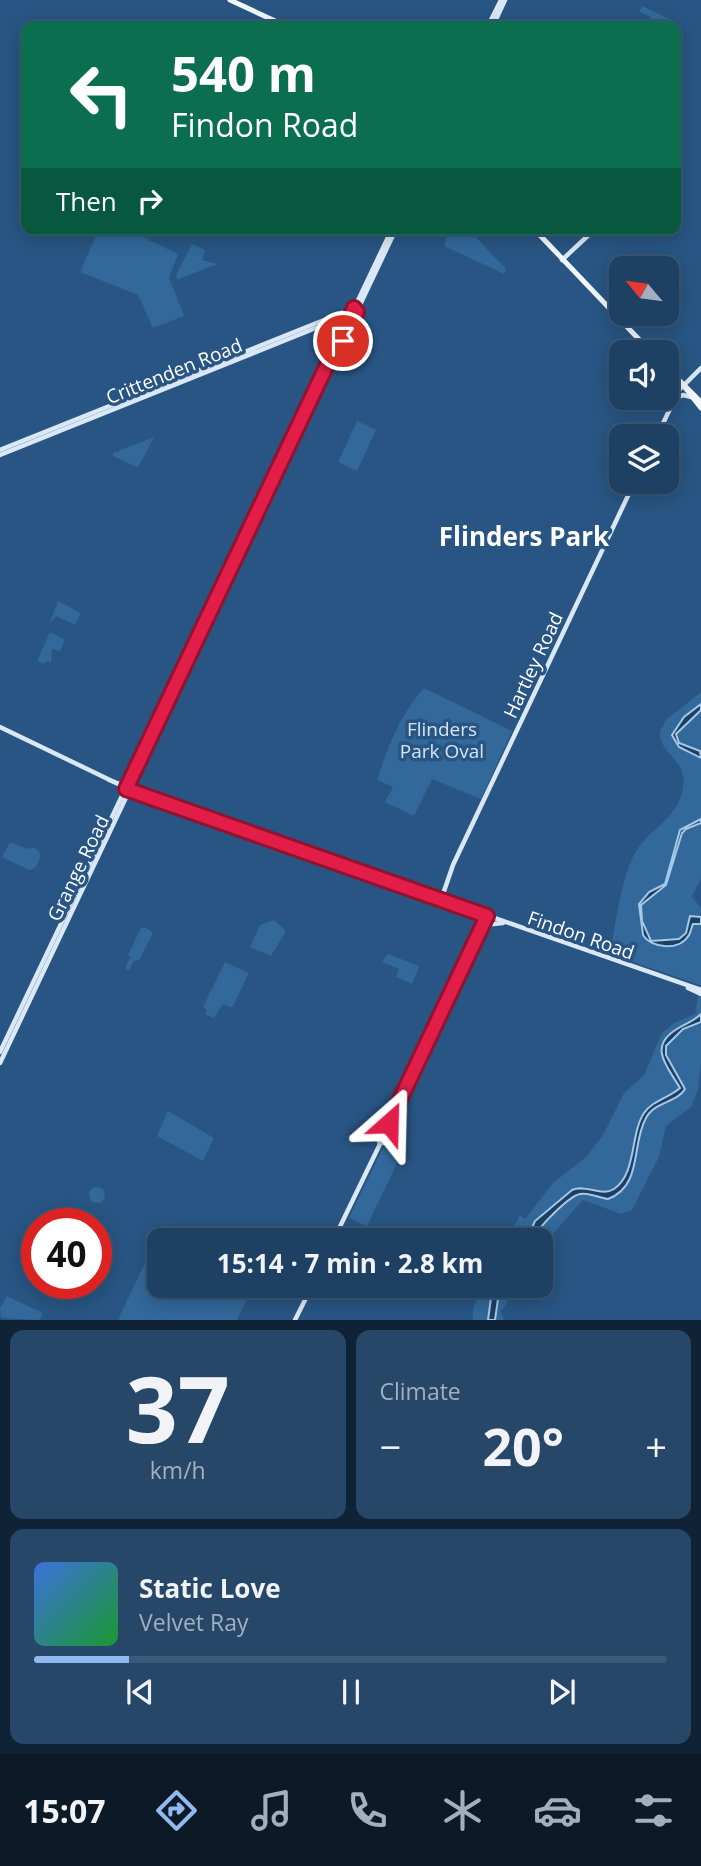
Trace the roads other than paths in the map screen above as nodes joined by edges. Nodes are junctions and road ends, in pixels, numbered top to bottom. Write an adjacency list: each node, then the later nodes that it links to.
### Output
1 (230, 0): 3 (main road)
2 (503, 0): 4 (main road)
3 (275, 21)
4 (493, 21)
5 (391, 235): 9 (main road, Grange Road)
6 (539, 235): 8 (main road)
7 (589, 235): 8 (main road)
8 (562, 260): 12 (main road)
9 (354, 311): 10 (main road, Crittenden Road); 11 (main road, Grange Road); 21 (main road, Crittenden Road); 25 (main road, Grange Road)
10 (343, 317): 11 (main road); 22 (main road, Crittenden Road)
11 (347, 323): 25 (main road, Grange Road)
12 (639, 340)
13 (701, 368): 15 (main road)
14 (679, 381): 15 (main road)
15 (683, 385): 16 (main road); 18 (main road); 19 (main road)
16 (679, 392)
17 (679, 397): 18 (main road)
18 (691, 397): 20 (main road)
19 (701, 402)
20 (701, 408)
21 (0, 450)
22 (0, 456)
23 (629, 494): 31 (main road, Hartley Road)
24 (0, 727): 26 (main road, Findon Road)
25 (133, 779): 26 (main road); 27 (main road, Grange Road); 28 (main road)
26 (115, 783): 27 (main road, Findon Road); 29 (main road)
27 (128, 788): 28 (main road, Findon Road); 29 (main road, Grange Road)
28 (139, 792): 29 (main road); 31 (main road, Findon Road)
29 (124, 798): 30 (main road, Grange Road)
30 (102, 845): 36 (main road, Grange Road); 37 (main road, Grange Road)
31 (440, 900): 32 (main road, Findon Road)
32 (487, 916): 33 (main road, Findon Road); 34 (main road)
33 (504, 922): 34 (main road); 35 (main road, Findon Road)
34 (483, 925): 38 (main road)
35 (701, 993)
36 (0, 1052)
37 (0, 1063)
38 (339, 1228)
39 (306, 1298): 40 (main road)
40 (295, 1320)

